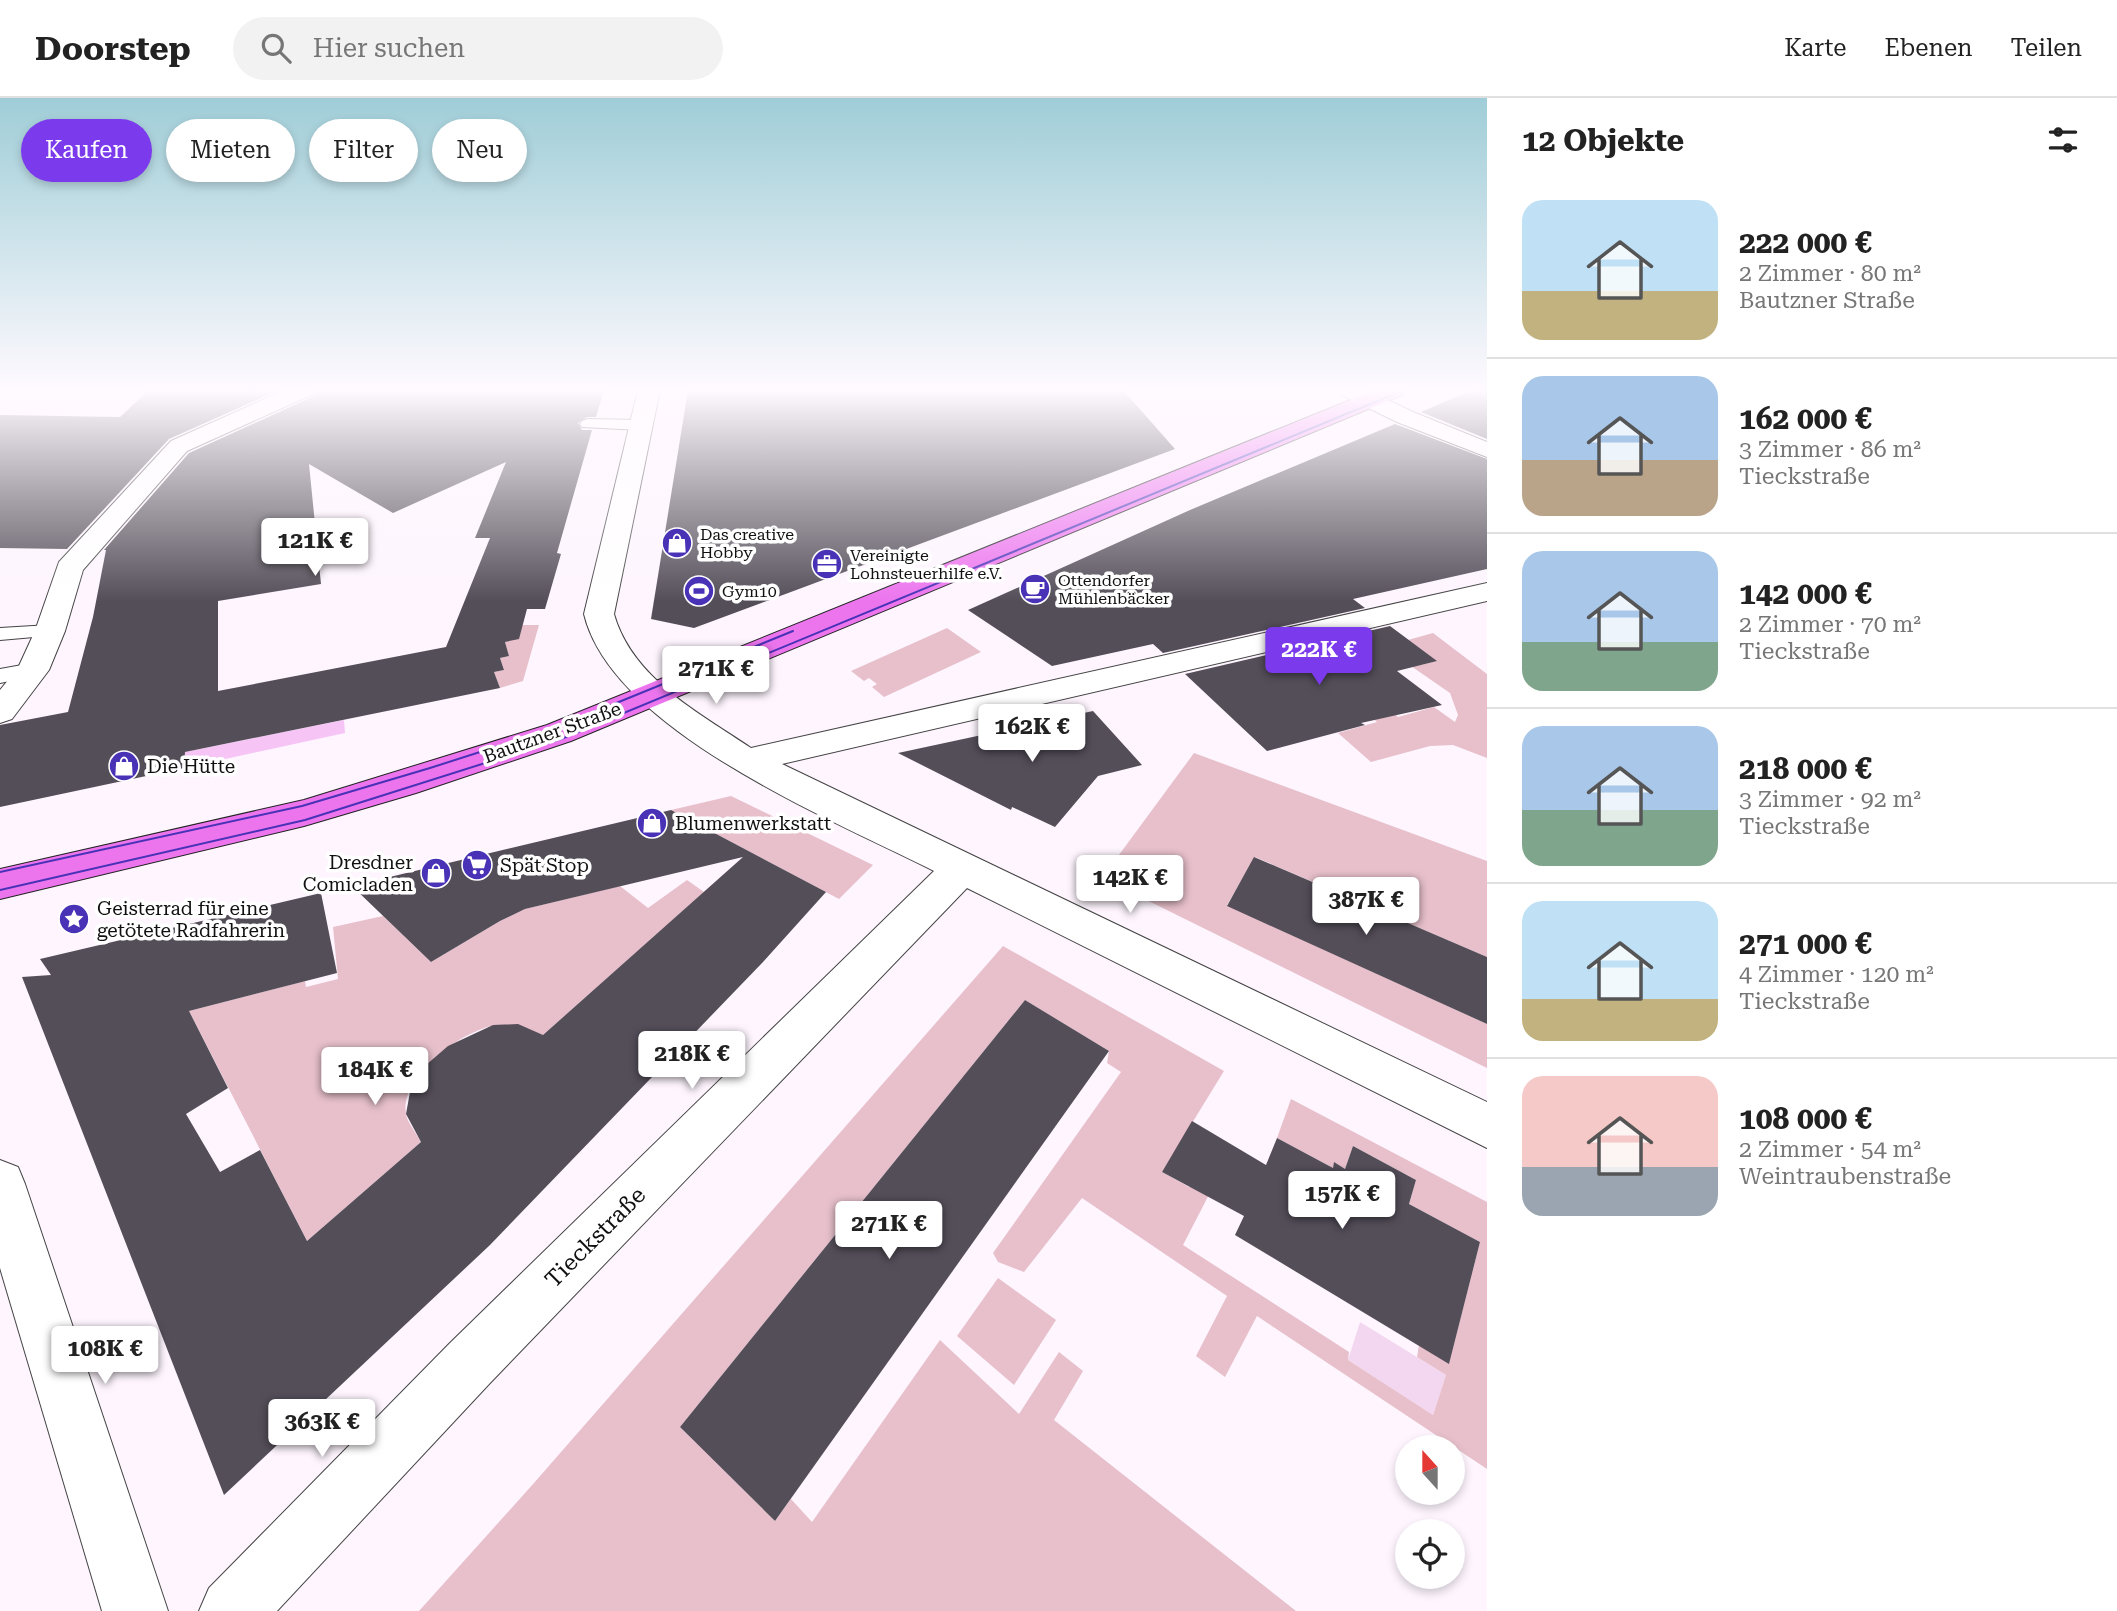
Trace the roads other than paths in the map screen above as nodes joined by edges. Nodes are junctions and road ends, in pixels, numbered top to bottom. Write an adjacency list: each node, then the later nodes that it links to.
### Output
1 (166, 461): 5 (street)
2 (633, 461): 7 (street)
3 (1205, 461): 7 (main road, Bautzner Straße)
4 (1487, 592): 9 (street)
5 (50, 631): 6 (lane); 8 (street)
6 (0, 634)
7 (654, 694): 9 (street); 11 (main road, Bautzner Straße)
8 (1, 700)
9 (745, 761): 10 (street)
10 (962, 868): 12 (street); 15 (street, Tieckstraße)
11 (0, 884)
12 (1487, 1126)
13 (0, 1186): 14 (street)
14 (135, 1611)
15 (232, 1611)

